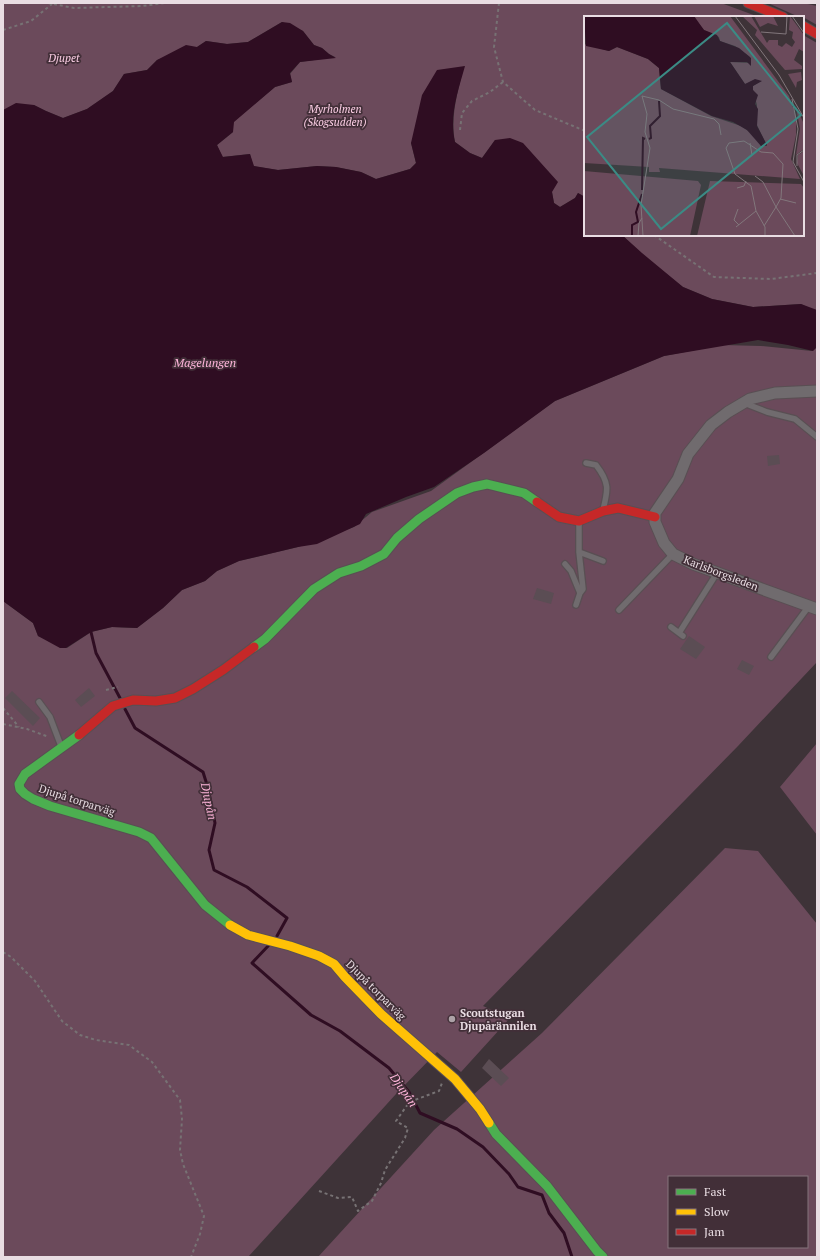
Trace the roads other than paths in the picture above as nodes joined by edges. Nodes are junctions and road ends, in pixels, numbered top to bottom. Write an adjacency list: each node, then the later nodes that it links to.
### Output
1 (748, 3): 2 (main road)
2 (780, 16)
3 (804, 27): 4 (main road)
4 (817, 34)
5 (817, 392): 6 (street)
6 (744, 403): 7 (lane); 10 (street)
7 (817, 437)
8 (586, 463): 9 (lane)
9 (603, 510): 10 (main road); 11 (main road)
10 (655, 517): 13 (street, Karlsborgsleden)
11 (579, 521): 12 (lane); 24 (main road, Djupå torparväg)
12 (579, 552): 14 (lane); 17 (lane)
13 (673, 554): 16 (street, Karlsborgsleden); 20 (lane)
14 (603, 561)
15 (565, 564): 17 (lane)
16 (717, 572): 19 (street, Karlsborgsleden); 21 (lane)
17 (580, 593): 18 (lane)
18 (576, 605)
19 (813, 607): 22 (lane)
20 (619, 610)
21 (671, 628)
22 (771, 657)
23 (39, 702): 24 (lane)
24 (61, 746): 25 (main road, Djupå torparväg)
25 (603, 1257)

